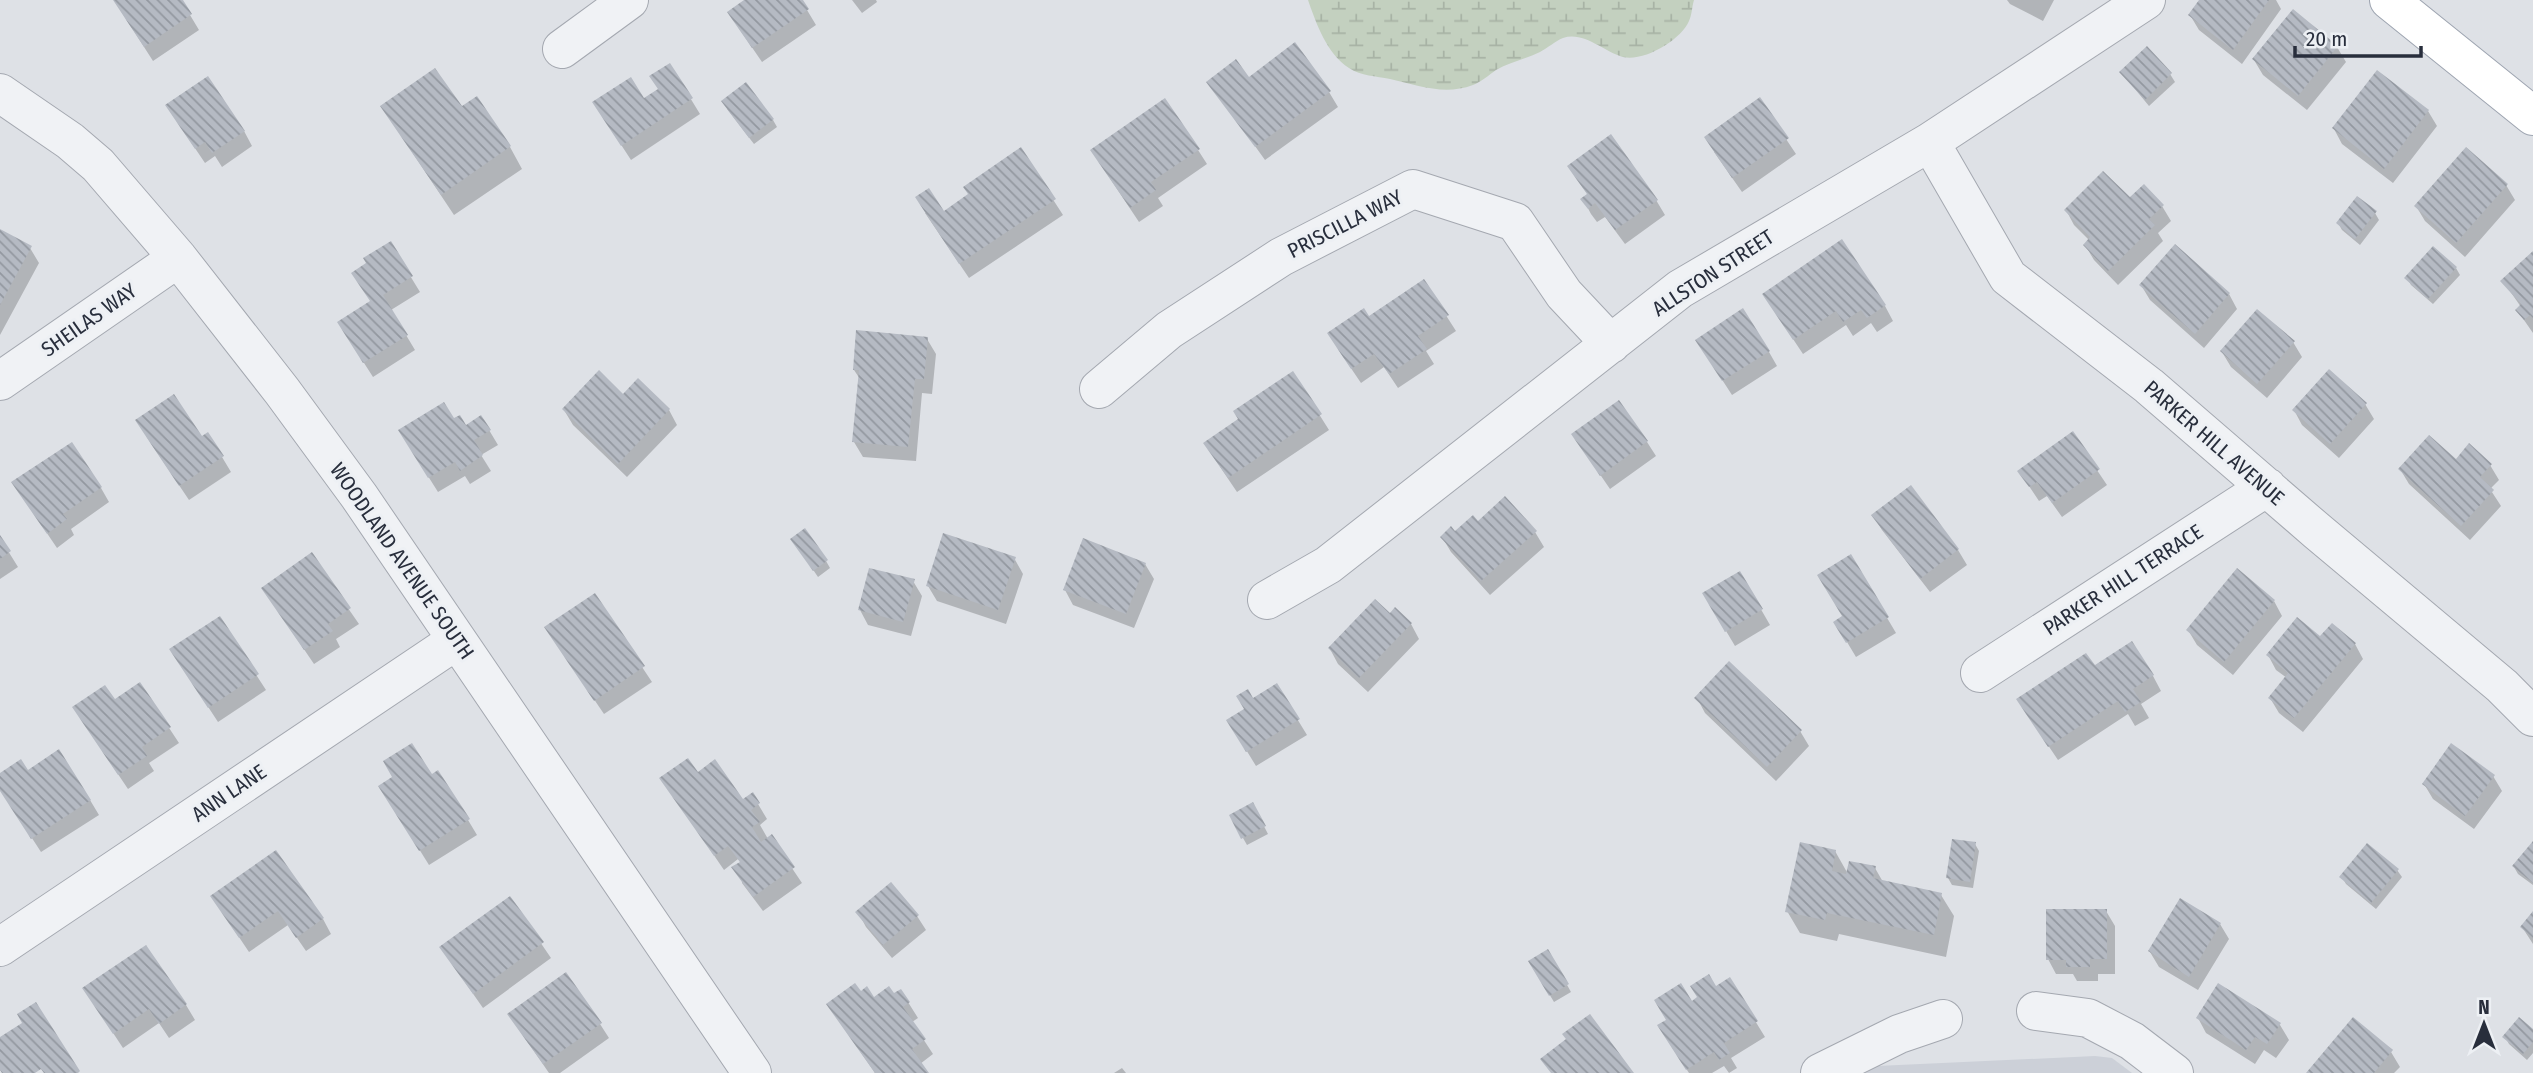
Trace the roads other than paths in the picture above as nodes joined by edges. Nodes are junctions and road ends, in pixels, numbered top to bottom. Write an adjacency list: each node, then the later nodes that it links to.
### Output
1 (629, 0): 4 (street)
2 (2146, 0): 7 (street, ALLSTON STREET)
3 (2389, 0): 6 (main road)
4 (562, 49)
5 (0, 93): 8 (street, WOODLAND AVENUE SOUTH)
6 (2533, 116)
7 (1930, 142): 9 (street, ALLSTON STREET); 12 (street, PARKER HILL AVENUE)
8 (178, 258): 10 (street, SHEILAS WAY); 14 (street, WOODLAND AVENUE SOUTH)
9 (1611, 344): 11 (street, PRISCILLA WAY); 13 (street, ALLSTON STREET)
10 (0, 381)
11 (1099, 389)
12 (2267, 487): 15 (street, PARKER HILL TERRACE); 16 (street, PARKER HILL AVENUE)
13 (1267, 600)
14 (457, 640): 17 (street, ANN LANE); 20 (street, WOODLAND AVENUE SOUTH)
15 (1980, 673)
16 (2533, 717)
17 (0, 947)
18 (2036, 1012): 22 (street)
19 (1943, 1019): 21 (street)
20 (752, 1073)
21 (1819, 1073)
22 (2174, 1073)

